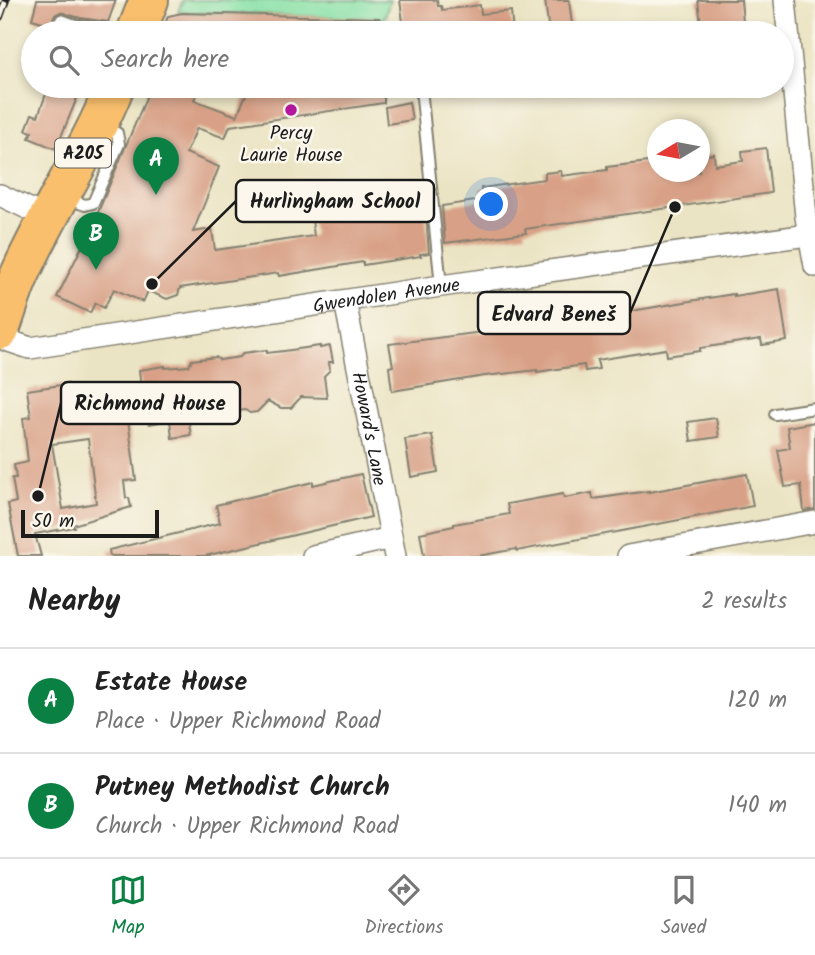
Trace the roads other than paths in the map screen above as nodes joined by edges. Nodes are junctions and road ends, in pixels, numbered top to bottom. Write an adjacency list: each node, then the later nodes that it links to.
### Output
1 (785, 0): 4 (street)
2 (61, 19): 3 (lane)
3 (66, 21)
4 (787, 21)
5 (794, 78): 10 (street)
6 (109, 98): 9 (highway, A205)
7 (422, 98): 12 (lane)
8 (0, 195): 9 (street)
9 (54, 207): 14 (highway, A205)
10 (812, 235): 11 (street); 12 (street, Gwendolen Avenue)
11 (815, 266)
12 (441, 286): 13 (street, Gwendolen Avenue)
13 (345, 301): 15 (street, Gwendolen Avenue); 19 (street, Howard's Lane)
14 (0, 330)
15 (0, 338)
16 (815, 408): 17 (lane)
17 (775, 414)
18 (815, 522): 21 (street)
19 (393, 547): 20 (street)
20 (313, 556)
21 (628, 556)

